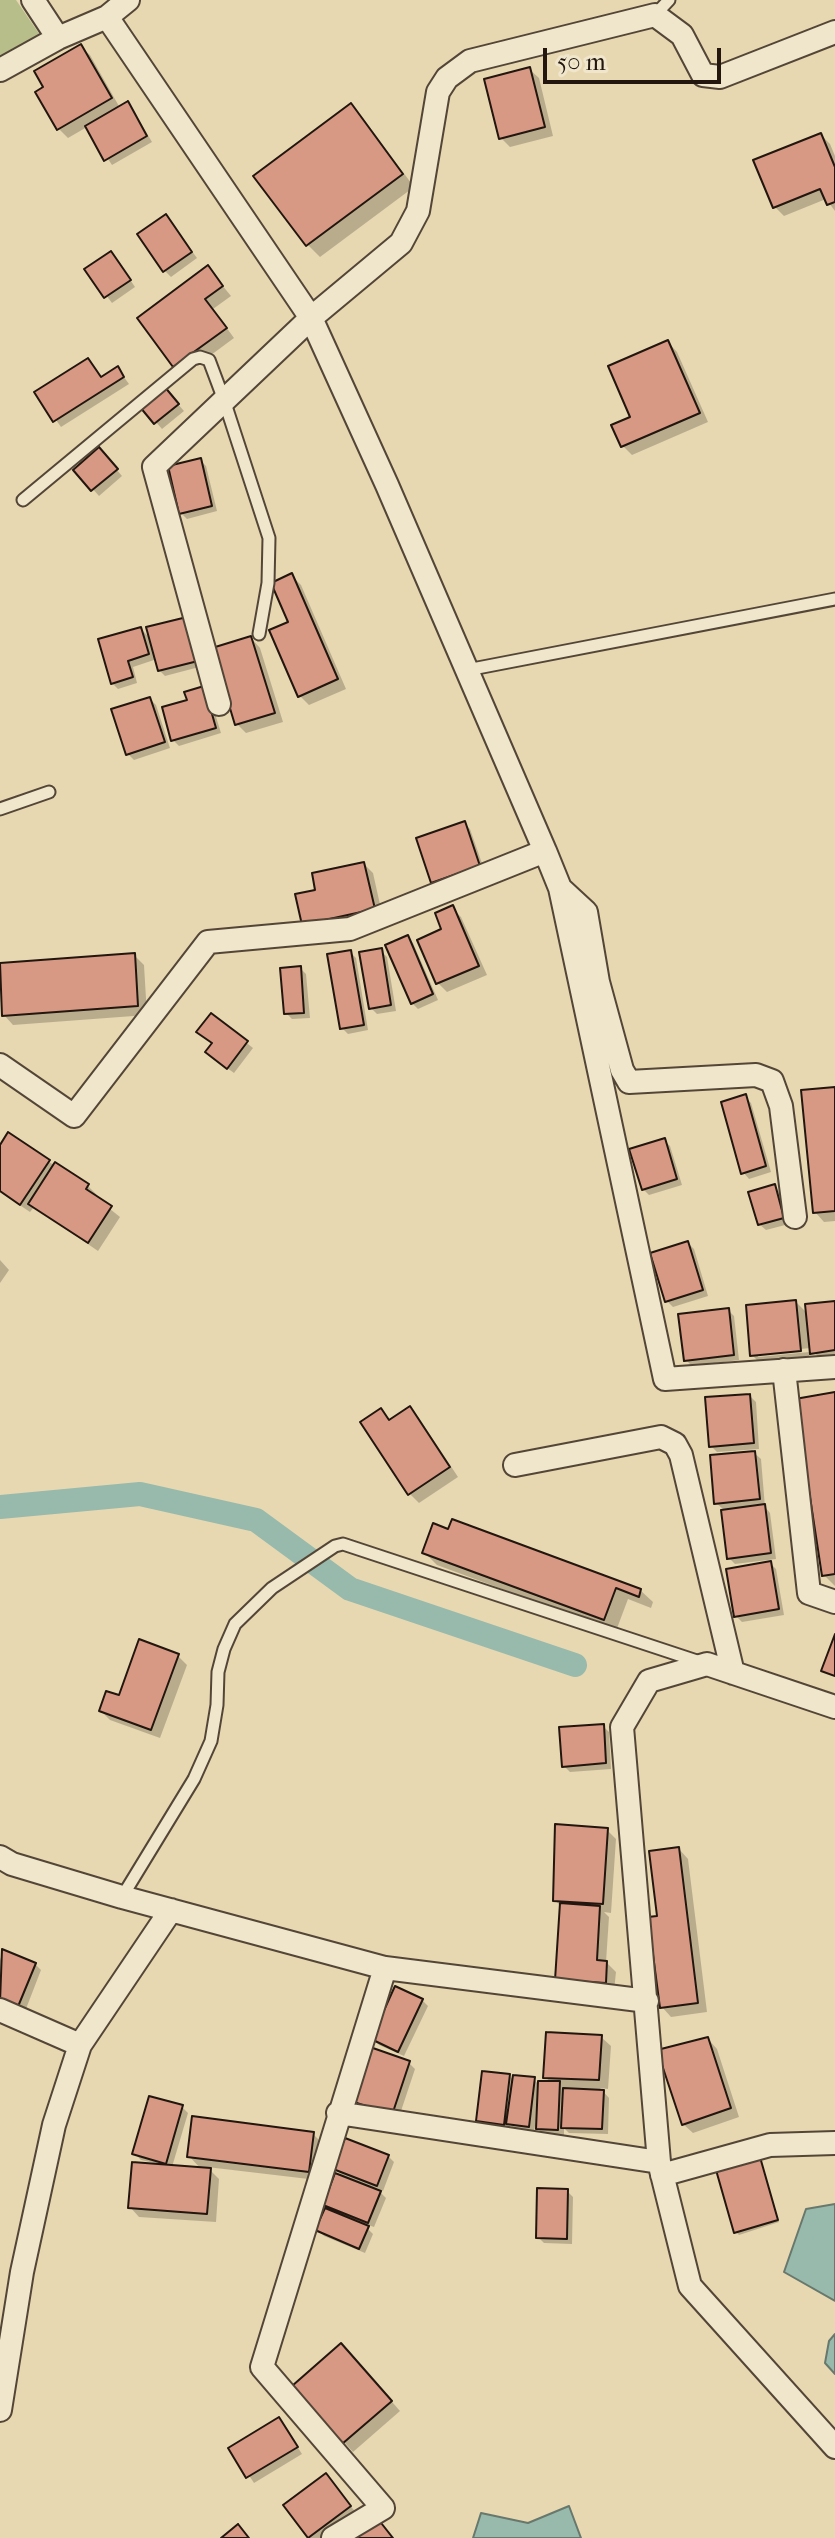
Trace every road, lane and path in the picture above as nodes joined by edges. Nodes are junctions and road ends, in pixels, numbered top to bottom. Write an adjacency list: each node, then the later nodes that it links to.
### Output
1 (33, 0): 6 (street)
2 (128, 0): 4 (street)
3 (662, 8): 5 (street); 8 (street)
4 (107, 17): 6 (street); 8 (street)
5 (835, 32)
6 (58, 38): 7 (street)
7 (0, 70)
8 (311, 318): 9 (street); 13 (street)
9 (224, 400): 10 (lane); 12 (lane); 14 (street)
10 (23, 500)
11 (835, 599): 13 (lane)
12 (259, 634)
13 (467, 670): 17 (street)
14 (219, 704)
15 (49, 792): 16 (lane)
16 (0, 809)
17 (545, 851): 18 (street); 19 (street)
18 (560, 888): 20 (street); 22 (street)
19 (0, 1065)
20 (795, 1217)
21 (835, 1367): 22 (street)
22 (784, 1370): 24 (street)
23 (515, 1465): 26 (street)
24 (835, 1602)
25 (707, 1664): 26 (street); 29 (lane); 32 (street)
26 (733, 1673): 27 (street)
27 (835, 1707)
28 (0, 1857): 29 (street)
29 (122, 1897): 30 (street)
30 (171, 1910): 31 (street); 34 (street)
31 (385, 1968): 32 (street); 35 (street)
32 (647, 2001): 37 (street)
33 (0, 2010): 34 (street)
34 (80, 2045): 38 (street)
35 (338, 2113): 37 (street); 40 (street)
36 (835, 2143): 37 (street)
37 (661, 2169): 39 (street)
38 (0, 2410)
39 (835, 2447)
40 (333, 2538)

